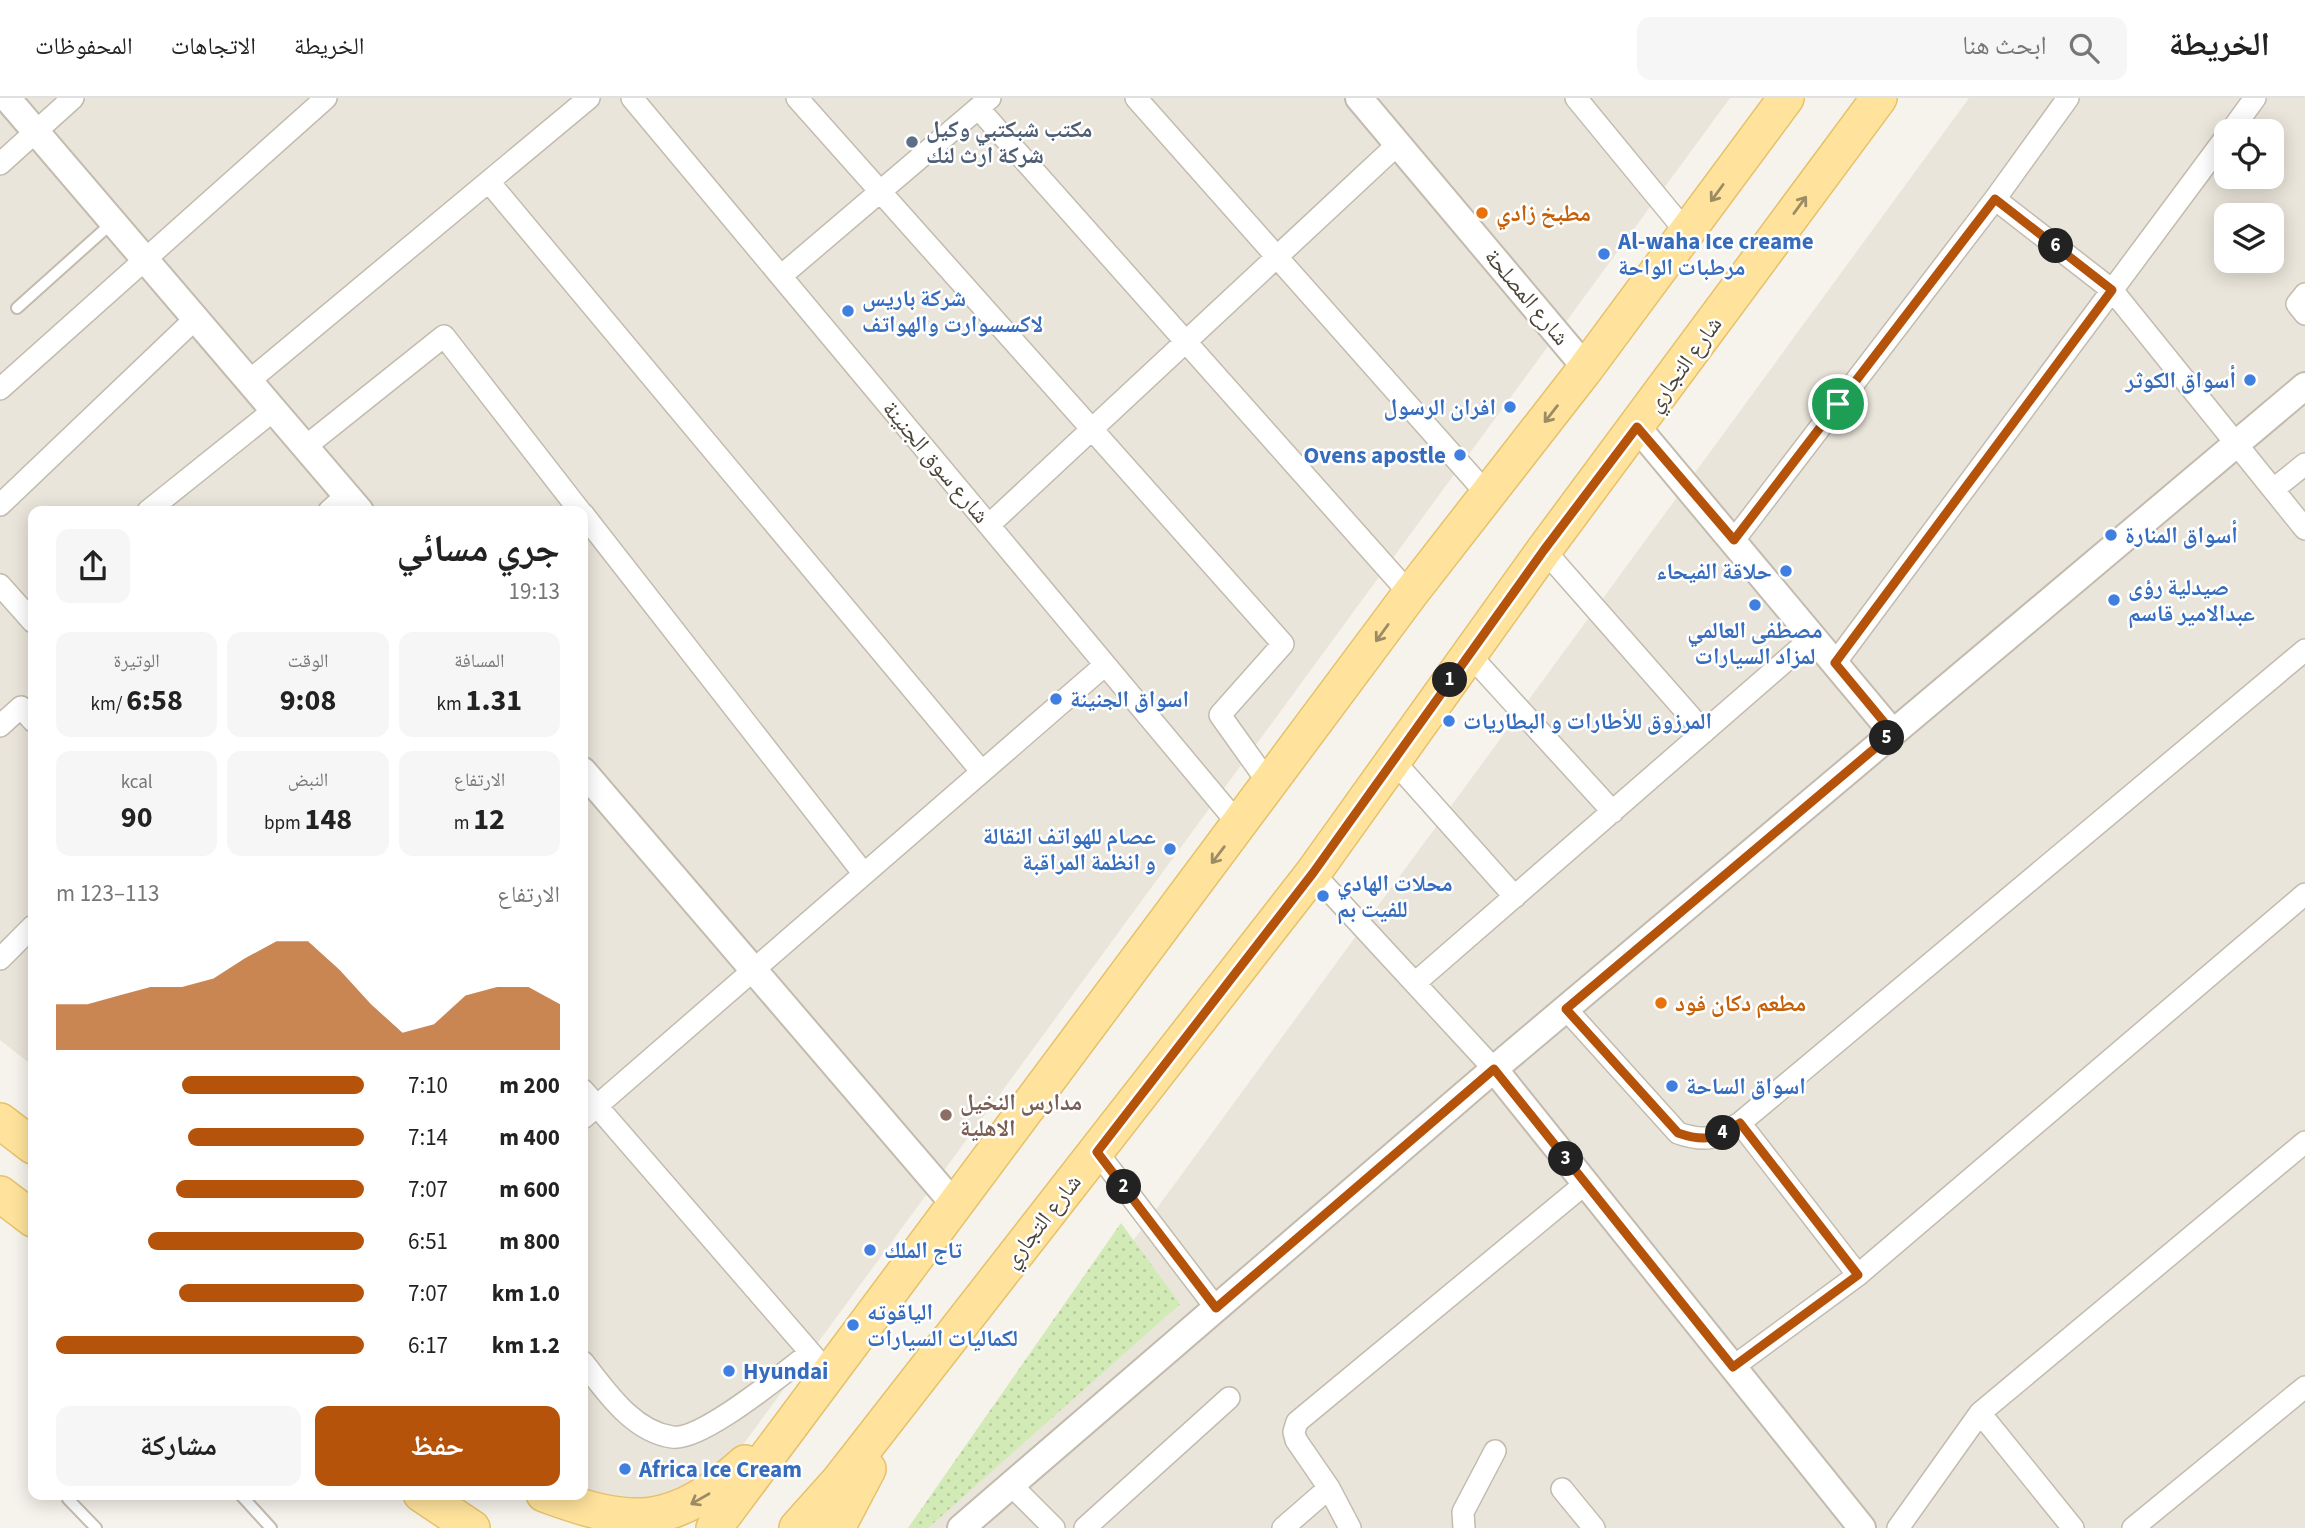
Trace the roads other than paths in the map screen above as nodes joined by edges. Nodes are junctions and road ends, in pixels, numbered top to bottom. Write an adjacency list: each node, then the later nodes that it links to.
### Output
1 (7, 98): 16 (street)
2 (73, 98): 16 (street)
3 (326, 98): 26 (street)
4 (589, 98): 20 (street)
5 (632, 98): 27 (street, شارع سوق الجنينة)
6 (797, 98): 21 (street)
7 (1136, 98): 25 (street)
8 (1359, 98): 17 (street, شارع المصلحة)
9 (1576, 98): 24 (street)
10 (1786, 98): 24 (main road, one-way to 24)
11 (1879, 98): 39 (main road, شارع التجاري, one-way to 11)
12 (2068, 98): 22 (street)
13 (2255, 98): 15 (street)
14 (984, 103): 21 (street); 33 (street)
15 (2240, 119)
16 (36, 132): 19 (street); 23 (street)
17 (1398, 144): 25 (street); 34 (street, شارع المصلحة)
18 (2214, 153): 28 (street)
19 (0, 164)
20 (489, 182): 35 (street); 68 (street)
21 (880, 192): 27 (street); 40 (street)
22 (1995, 199): 28 (street); 53 (street)
23 (113, 222): 26 (street); 30 (lane)
24 (1687, 233): 34 (main road)
25 (1278, 258): 33 (street); 45 (street)
26 (145, 260): 32 (street); 37 (street)
27 (781, 276): 51 (street, شارع سوق الجنينة)
28 (2112, 290): 41 (street); 61 (street)
29 (2305, 293): 31 (street)
30 (16, 308)
31 (2305, 314)
32 (196, 318): 35 (street); 46 (street)
33 (1186, 343): 40 (street); 56 (street)
34 (1586, 368): 45 (main road, one-way to 45)
35 (249, 381): 38 (street)
36 (2305, 386): 41 (street)
37 (0, 389)
38 (274, 410): 42 (street); 47 (street)
39 (1637, 427): 53 (street); 54 (main road, شارع التجاري)
40 (1092, 430): 51 (street); 70 (street)
41 (2237, 443): 44 (street); 66 (street)
42 (306, 447): 48 (street); 49 (street)
43 (2305, 464): 44 (street)
44 (2274, 489): 52 (street)
45 (1488, 494): 56 (main road)
46 (0, 505)
47 (154, 506)
48 (346, 506)
49 (577, 506)
50 (588, 521): 74 (street)
51 (989, 525): 62 (street, شارع سوق الجنينة)
52 (2305, 529)
53 (1734, 540): 58 (street)
54 (1544, 550): 60 (main road, شارع التجاري); 65 (street)
55 (0, 585): 57 (street)
56 (1410, 594): 70 (main road, one-way to 70)
57 (28, 611)
58 (1813, 637): 61 (street); 65 (street)
59 (2305, 650): 86 (street)
60 (1469, 654): 67 (main road, شارع التجاري); 71 (street)
61 (1835, 663): 66 (street)
62 (1105, 665): 68 (street); 72 (street, شارع سوق الجنينة)
63 (28, 715): 64 (street)
64 (0, 726)
65 (1704, 732): 71 (street)
66 (1893, 733): 81 (street)
67 (1392, 760): 73 (main road, شارع التجاري); 76 (street)
68 (982, 772): 74 (street)
69 (588, 777): 79 (street)
70 (1270, 785): 72 (main road)
71 (1613, 812): 76 (street)
72 (1240, 826): 92 (main road, one-way to 92)
73 (1313, 873): 80 (street); 89 (main road, شارع التجاري)
74 (864, 874): 79 (street)
75 (2305, 894): 94 (street)
76 (1515, 897): 80 (street)
77 (28, 931): 78 (street)
78 (0, 959)
79 (753, 970): 83 (street); 92 (street)
80 (1415, 983): 82 (street)
81 (1566, 1009): 82 (street); 86 (street)
82 (1494, 1069): 90 (street); 95 (street)
83 (588, 1104)
84 (588, 1106): 96 (street)
85 (0, 1121): 87 (main road)
86 (1740, 1123): 94 (street)
87 (28, 1142)
88 (2305, 1142): 102 (street)
89 (1097, 1152): 95 (street); 100 (main road, شارع التجاري)
90 (1586, 1183): 97 (street); 106 (street)
91 (0, 1194): 93 (main road)
92 (955, 1205): 96 (main road)
93 (28, 1215)
94 (1858, 1275): 97 (street)
95 (1216, 1308): 105 (street)
96 (819, 1364): 98 (street); 103 (main road)
97 (1733, 1367): 129 (street)
98 (588, 1368)
99 (2305, 1387): 132 (street)
100 (910, 1391): 120 (main road, شارع التجاري); 121 (main road)
101 (1229, 1398): 124 (street)
102 (1980, 1413): 130 (street); 131 (street)
103 (790, 1424): 113 (main road, one-way to 113); 119 (main road)
104 (1495, 1451): 127 (street)
105 (1011, 1485): 122 (street); 123 (street)
106 (1329, 1488): 125 (street); 126 (street)
107 (1562, 1489): 128 (street)
108 (69, 1500): 114 (lane)
109 (245, 1500): 115 (lane)
110 (429, 1500): 116 (main road)
111 (430, 1500): 117 (main road)
112 (534, 1500): 118 (main road)
113 (561, 1500)
114 (96, 1528)
115 (271, 1528)
116 (467, 1528)
117 (472, 1528)
118 (578, 1528)
119 (714, 1528)
120 (797, 1528)
121 (837, 1528)
122 (961, 1528)
123 (1054, 1528)
124 (1085, 1528)
125 (1283, 1528)
126 (1350, 1528)
127 (1464, 1528)
128 (1594, 1528)
129 (1862, 1528)
130 (1898, 1528)
131 (2073, 1528)
132 (2133, 1528)

